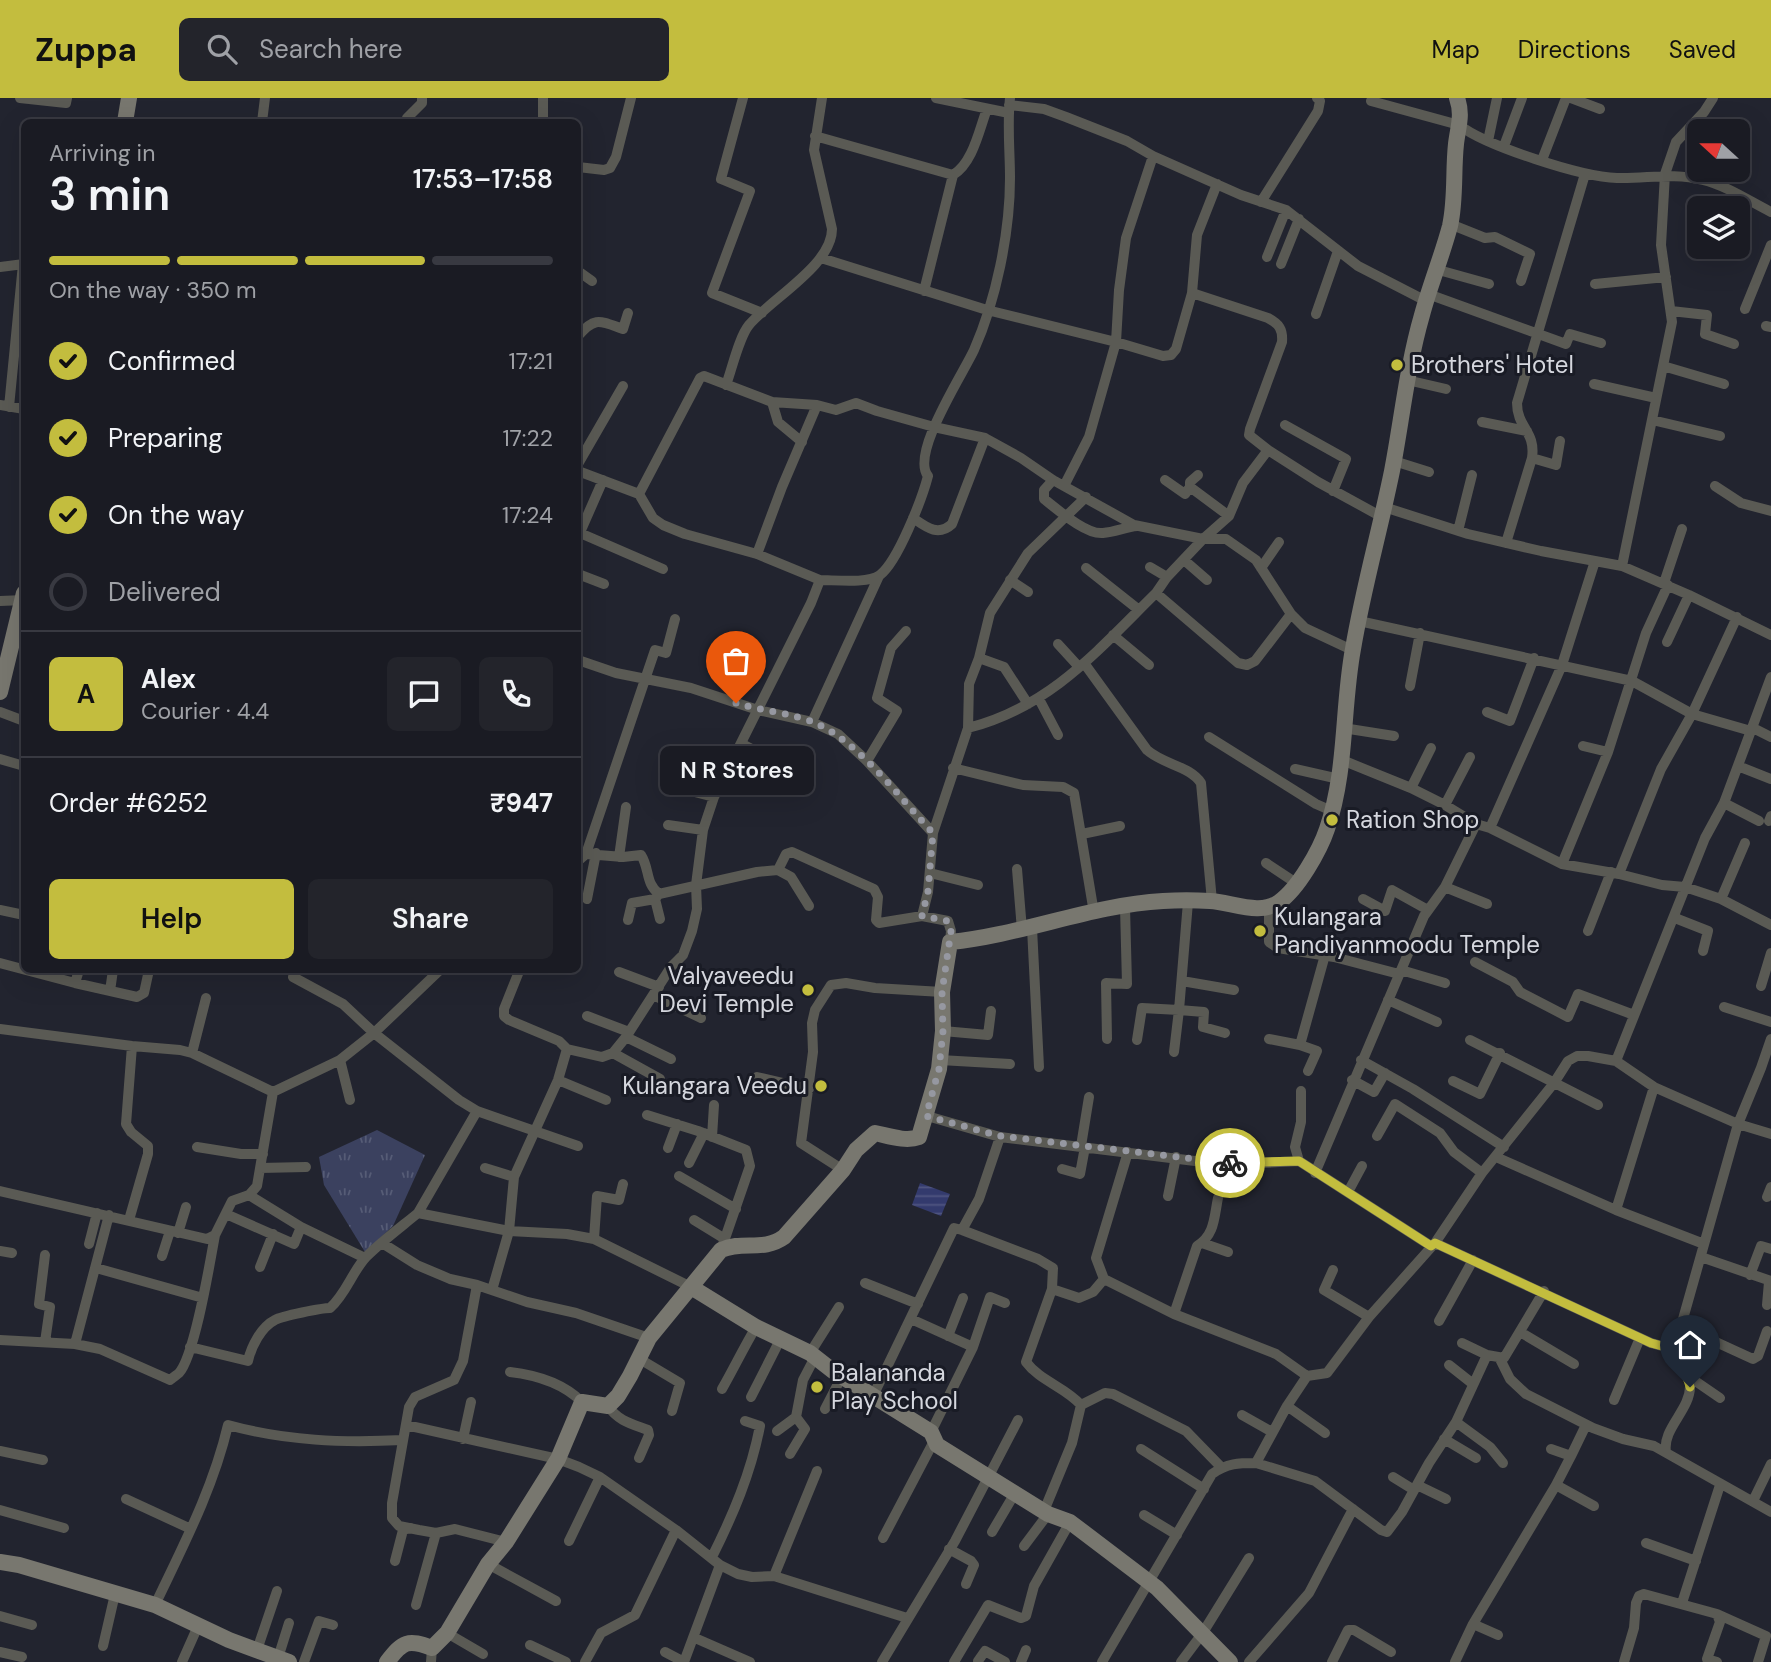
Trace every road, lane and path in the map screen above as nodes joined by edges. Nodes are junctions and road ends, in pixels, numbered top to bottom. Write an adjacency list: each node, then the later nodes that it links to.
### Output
1 (20, 98): 2 (street)
2 (67, 98)
3 (129, 98): 21 (street)
4 (265, 98): 22 (street)
5 (422, 98): 23 (street)
6 (543, 98): 24 (street)
7 (631, 98): 31 (street)
8 (743, 98): 63 (street)
9 (822, 98): 26 (street)
10 (936, 98): 19 (street)
11 (1317, 98): 36 (street)
12 (1457, 98): 25 (street)
13 (1497, 98): 27 (street)
14 (1522, 98): 28 (street)
15 (1568, 98): 20 (street); 30 (street)
16 (1713, 98): 33 (street)
17 (1371, 101): 25 (street)
18 (1009, 105): 19 (street); 29 (street); 60 (street)
19 (987, 109): 34 (street)
20 (1600, 109)
21 (126, 119)
22 (262, 119)
23 (407, 119)
24 (543, 119)
25 (1459, 125): 27 (street); 40 (street)
26 (815, 136): 34 (street); 44 (street)
27 (1488, 141): 28 (street)
28 (1504, 146): 30 (street)
29 (1153, 156): 35 (street); 67 (street)
30 (1542, 160): 32 (street)
31 (581, 167)
32 (1585, 174): 33 (street); 66 (street)
33 (1665, 174): 38 (street); 50 (street)
34 (953, 175): 56 (street)
35 (1217, 184): 36 (street); 57 (street)
36 (1261, 202): 37 (street)
37 (1286, 210): 39 (street); 43 (street)
38 (1771, 212)
39 (1299, 219): 42 (street); 46 (street)
40 (1450, 225): 48 (street); 52 (street)
41 (1771, 245): 59 (street)
42 (1338, 251): 58 (street); 64 (street)
43 (1267, 257)
44 (821, 258): 56 (street); 63 (street)
45 (21, 264): 47 (street)
46 (1281, 264)
47 (0, 267)
48 (1435, 269): 53 (street); 58 (street)
49 (581, 273): 51 (street)
50 (1666, 277): 54 (street); 61 (street)
51 (592, 281)
52 (1521, 281)
53 (1489, 284)
54 (1595, 284)
55 (21, 286): 80 (street)
56 (924, 291): 60 (street)
57 (1192, 293): 67 (street); 90 (street)
58 (1427, 298): 66 (street); 71 (street)
59 (1745, 309)
60 (986, 310): 67 (street); 84 (street)
61 (1671, 311): 69 (street); 70 (street)
62 (628, 313): 65 (street)
63 (762, 313): 74 (street)
64 (1316, 314)
65 (581, 333)
66 (1538, 334): 68 (street); 85 (street)
67 (1116, 342): 101 (street)
68 (1601, 343)
69 (1734, 344)
70 (1663, 366): 73 (street); 77 (street)
71 (1407, 380): 76 (street); 93 (street)
72 (1594, 384): 77 (street)
73 (1724, 384)
74 (726, 385): 78 (street); 105 (street)
75 (623, 386): 92 (street)
76 (1446, 389)
77 (1656, 398): 81 (street)
78 (772, 402): 79 (street); 89 (street)
79 (817, 405): 84 (street); 89 (street)
80 (5, 406)
81 (1652, 420): 86 (street); 123 (street)
82 (1482, 422): 85 (street)
83 (1285, 425): 104 (street)
84 (934, 427): 87 (street); 111 (street)
85 (1528, 431): 91 (street)
86 (1720, 436)
87 (985, 438): 99 (street); 111 (street)
88 (1560, 441): 91 (street)
89 (802, 442): 120 (street)
90 (1268, 450): 104 (street); 110 (street)
91 (1532, 458): 119 (street)
92 (581, 459)
93 (1394, 461): 95 (street); 108 (street)
94 (581, 472): 98 (street)
95 (1429, 472)
96 (1198, 475): 103 (street)
97 (1472, 475): 115 (street)
98 (603, 480): 105 (street); 113 (street)
99 (1052, 480): 101 (street); 109 (street)
100 (1165, 480): 103 (street)
101 (1064, 486): 106 (street)
102 (1715, 486): 107 (street)
103 (1190, 487): 110 (street)
104 (1333, 491): 108 (street)
105 (639, 494): 120 (street)
106 (1086, 497): 109 (street); 112 (street)
107 (1771, 511)
108 (1383, 512): 115 (street); 146 (street)
109 (1065, 516): 112 (street); 132 (street)
110 (1229, 516): 117 (street)
111 (913, 518): 129 (street)
112 (1138, 526): 117 (street)
113 (581, 528)
114 (1682, 529): 135 (street)
115 (1458, 531): 119 (street)
116 (581, 536): 127 (street)
117 (1203, 539): 121 (street); 126 (street)
118 (1279, 542): 126 (street)
119 (1506, 542): 122 (street)
120 (757, 554): 131 (street)
121 (1184, 560): 130 (street); 133 (street)
122 (1595, 561): 123 (street); 159 (street)
123 (1622, 566): 135 (street)
124 (1150, 567): 130 (street)
125 (1086, 568): 142 (street)
126 (1261, 568): 143 (street)
127 (663, 569)
128 (581, 575): 134 (street)
129 (879, 576): 131 (street); 171 (street)
130 (1167, 577): 137 (street)
131 (820, 580): 166 (street)
132 (1010, 580): 136 (street); 154 (street)
133 (1208, 580)
134 (604, 584)
135 (1666, 584): 138 (street); 162 (street)
136 (1028, 592)
137 (1156, 593): 142 (street); 143 (street)
138 (1689, 595): 144 (street); 151 (street)
139 (21, 598): 140 (street)
140 (0, 601)
141 (21, 609): 164 (street)
142 (1139, 610): 150 (street)
143 (1291, 614): 153 (street)
144 (1737, 617): 147 (street); 169 (street)
145 (675, 619): 161 (street)
146 (1359, 621): 149 (street); 153 (street)
147 (1770, 630)
148 (906, 631): 186 (street)
149 (1420, 633): 155 (street); 163 (street)
150 (1113, 635): 157 (street); 158 (street)
151 (1667, 642)
152 (1058, 644): 157 (street)
153 (1352, 650): 173 (street)
154 (979, 658): 165 (street); 172 (street)
155 (1534, 658): 159 (street); 168 (street)
156 (581, 664): 161 (street)
157 (1082, 665): 165 (street); 229 (street)
158 (1149, 665)
159 (1562, 665): 162 (street); 207 (street)
160 (1771, 677): 174 (street)
161 (644, 678): 166 (street); 212 (street)
162 (1632, 681): 169 (street); 182 (street)
163 (1409, 686)
164 (0, 692)
165 (1034, 702): 172 (street); 175 (street)
166 (758, 710): 171 (street); 179 (street)
167 (0, 712): 170 (street)
168 (1487, 712)
169 (1692, 713): 174 (street); 219 (street)
170 (21, 720)
171 (812, 722): 186 (street)
172 (968, 727): 191 (street)
173 (1343, 728): 176 (street); 185 (street)
174 (1752, 729): 178 (street); 188 (street)
175 (1058, 735)
176 (1394, 736)
177 (1209, 737): 202 (street)
178 (1771, 737)
179 (742, 744): 189 (street); 190 (street)
180 (1583, 746): 182 (street)
181 (1432, 748): 196 (street)
182 (1608, 752): 215 (street)
183 (1470, 757): 200 (street)
184 (0, 760): 187 (street)
185 (1342, 760): 193 (street); 196 (street)
186 (867, 761): 209 (street)
187 (21, 765)
188 (1738, 766): 194 (street); 199 (street)
189 (730, 767): 195 (street); 198 (street)
190 (787, 767)
191 (953, 768): 209 (street); 210 (street)
192 (1295, 769): 193 (street)
193 (1339, 779): 202 (street)
194 (1771, 779)
195 (758, 786)
196 (1411, 788): 200 (street)
197 (683, 789): 198 (street)
198 (714, 797): 208 (street)
199 (1724, 803): 203 (street); 224 (street)
200 (1445, 805): 204 (street)
201 (626, 807): 213 (street)
202 (1332, 811): 220 (street)
203 (1766, 819)
204 (1476, 824): 207 (street); 223 (street)
205 (668, 825): 208 (street)
206 (1120, 826): 210 (street)
207 (1490, 828): 215 (street)
208 (703, 830): 221 (street)
209 (933, 833): 218 (street)
210 (1082, 834): 237 (street)
211 (1745, 843): 228 (street)
212 (586, 856): 213 (street); 226 (street)
213 (619, 857): 225 (street)
214 (1266, 863): 220 (street)
215 (1562, 864): 219 (street)
216 (1017, 869): 244 (street)
217 (778, 870): 221 (street); 232 (street); 239 (street)
218 (930, 873): 222 (street); 239 (street)
219 (1615, 873): 224 (street); 245 (street)
220 (1296, 883): 234 (street)
221 (696, 885): 225 (street); 268 (street)
222 (978, 885)
223 (1445, 887): 231 (street); 236 (street)
224 (1685, 887): 228 (street); 240 (street)
225 (657, 897): 241 (street); 242 (street)
226 (587, 899)
227 (1363, 899): 236 (street)
228 (1721, 899): 243 (street)
229 (1212, 901): 230 (street); 234 (street)
230 (1188, 902): 233 (street); 262 (street)
231 (1487, 904)
232 (809, 906)
233 (1125, 907): 237 (street); 285 (street)
234 (1269, 907): 249 (street)
235 (0, 910): 238 (street)
236 (1428, 910): 254 (street)
237 (1094, 913): 244 (street)
238 (21, 914)
239 (922, 916): 246 (street)
240 (1675, 918): 247 (street); 275 (street)
241 (660, 919)
242 (628, 920)
243 (1771, 925)
244 (1027, 929): 246 (street); 303 (street)
245 (1588, 931)
246 (950, 942): 269 (street)
247 (1703, 951)
248 (1771, 953): 265 (street)
249 (1325, 956): 254 (street); 290 (street)
250 (1475, 962): 275 (street)
251 (0, 963): 252 (street)
252 (21, 969)
253 (619, 972): 268 (street)
254 (1400, 972): 263 (street); 271 (street)
255 (36, 973): 264 (street)
256 (78, 973): 264 (street)
257 (113, 973): 267 (street)
258 (148, 973): 267 (street)
259 (437, 973): 282 (street)
260 (515, 973): 292 (street)
261 (293, 977): 282 (street)
262 (1182, 981): 266 (street); 273 (street)
263 (1445, 983)
264 (75, 984): 267 (street)
265 (1761, 986)
266 (1234, 990)
267 (110, 991)
268 (656, 991): 277 (street); 284 (street)
269 (942, 992): 281 (street); 313 (street)
270 (205, 998): 294 (street)
271 (1388, 1000): 279 (street); 300 (street)
272 (1724, 1007): 278 (street)
273 (1179, 1010): 283 (street); 288 (street); 293 (street)
274 (991, 1011): 281 (street)
275 (1634, 1014): 301 (street)
276 (587, 1016): 284 (street)
277 (701, 1018)
278 (1771, 1022)
279 (1437, 1023)
280 (0, 1029): 291 (street)
281 (943, 1031): 299 (street)
282 (374, 1033): 298 (street); 321 (street)
283 (1225, 1033)
284 (628, 1034): 295 (street); 297 (street)
285 (1107, 1039)
286 (1269, 1039): 290 (street)
287 (1771, 1039): 325 (street)
288 (1137, 1040)
289 (1471, 1040): 296 (street)
290 (1300, 1045): 304 (street)
291 (132, 1046): 294 (street); 365 (street)
292 (567, 1049): 295 (street); 308 (street)
293 (1174, 1052)
294 (192, 1053): 315 (street)
295 (613, 1053): 307 (street)
296 (1500, 1053): 310 (street); 311 (street)
297 (671, 1059)
298 (340, 1060): 315 (street); 317 (street)
299 (940, 1060): 302 (street); 323 (street)
300 (1361, 1060): 305 (street); 309 (street)
301 (1616, 1061): 311 (street); 312 (street)
302 (1010, 1064)
303 (1039, 1067)
304 (1308, 1071)
305 (1385, 1073): 309 (street); 334 (street)
306 (757, 1077): 313 (street)
307 (660, 1079)
308 (558, 1080): 318 (street); 326 (street)
309 (1352, 1080): 348 (street)
310 (1453, 1081)
311 (1554, 1083): 320 (street); 334 (street)
312 (1654, 1087): 325 (street); 360 (street)
313 (809, 1089): 347 (street)
314 (1301, 1091): 340 (street)
315 (273, 1092): 337 (street)
316 (1088, 1097): 332 (street)
317 (351, 1100)
318 (606, 1100)
319 (714, 1105): 328 (street)
320 (1598, 1105)
321 (477, 1111): 326 (street); 362 (street)
322 (648, 1115): 324 (street)
323 (926, 1116): 329 (street); 347 (street)
324 (677, 1124): 328 (street); 335 (street)
325 (1738, 1124): 327 (street); 378 (street)
326 (534, 1132): 331 (street); 351 (street)
327 (1771, 1134)
328 (708, 1135): 341 (street); 359 (street)
329 (1000, 1136): 332 (street); 368 (street)
330 (1377, 1136): 349 (street)
331 (578, 1146)
332 (1083, 1146): 336 (street); 346 (street)
333 (197, 1147): 337 (street)
334 (1504, 1147): 339 (street)
335 (668, 1148)
336 (1128, 1152): 338 (street); 391 (street)
337 (263, 1154): 344 (street)
338 (1176, 1157): 340 (street); 356 (street)
339 (1496, 1157): 349 (street); 360 (street)
340 (1299, 1161): 348 (street)
341 (689, 1163)
342 (1362, 1166): 354 (street)
343 (306, 1167): 344 (street)
344 (260, 1168): 355 (street)
345 (485, 1168): 351 (street)
346 (1062, 1169)
347 (843, 1170): 377 (street)
348 (1315, 1173): 354 (street)
349 (1482, 1173): 379 (street)
350 (679, 1176): 359 (street)
351 (514, 1177): 369 (street)
352 (623, 1184): 373 (street)
353 (0, 1191): 361 (street)
354 (1348, 1192): 379 (street)
355 (248, 1195): 363 (street); 367 (street)
356 (1168, 1196)
357 (1218, 1198): 375 (street)
358 (186, 1207): 370 (street)
359 (736, 1209): 377 (street)
360 (1616, 1210): 378 (street)
361 (97, 1213): 364 (street); 376 (street)
362 (418, 1213): 369 (street); 374 (street)
363 (226, 1214): 371 (street); 372 (street)
364 (109, 1216): 365 (street); 388 (street)
365 (129, 1220): 370 (street)
366 (694, 1220): 377 (street)
367 (301, 1227): 371 (street); 385 (street)
368 (962, 1230): 396 (street); 402 (street)
369 (509, 1231): 373 (street); 397 (street)
370 (174, 1232): 372 (street); 383 (street)
371 (273, 1234): 387 (street)
372 (215, 1235): 399 (street)
373 (594, 1239): 395 (street)
374 (382, 1243): 385 (street); 394 (street)
375 (1202, 1243): 381 (street); 405 (street)
376 (89, 1244)
377 (723, 1244): 395 (street)
378 (1704, 1244): 384 (street)
379 (1433, 1245): 386 (street); 406 (street)
380 (1771, 1249): 390 (street)
381 (1228, 1252)
382 (45, 1255): 418 (street)
383 (162, 1256)
384 (1701, 1257): 390 (street); 409 (street)
385 (365, 1258): 422 (street)
386 (1473, 1260): 398 (street); 408 (street)
387 (260, 1267)
388 (96, 1268): 399 (street); 420 (street)
389 (1333, 1270): 406 (street)
390 (1750, 1275): 392 (street)
391 (1104, 1279): 396 (street); 405 (street)
392 (1770, 1281): 403 (street)
393 (865, 1283): 402 (street)
394 (478, 1285): 397 (street); 452 (street)
395 (691, 1287): 410 (street); 414 (street)
396 (1052, 1289): 442 (street)
397 (492, 1290): 414 (street)
398 (1544, 1292): 412 (street); 416 (street)
399 (203, 1298): 422 (street)
400 (963, 1298): 413 (street)
401 (1005, 1303): 423 (street)
402 (918, 1304): 407 (street)
403 (1767, 1305)
404 (839, 1307): 424 (street)
405 (1174, 1314): 432 (street)
406 (1369, 1317): 432 (street)
407 (911, 1319): 413 (street); 436 (street)
408 (1438, 1321)
409 (1681, 1326): 411 (street); 421 (street)
410 (756, 1327): 415 (street); 435 (street)
411 (1768, 1331)
412 (1520, 1332): 427 (street); 428 (street)
413 (948, 1336): 423 (street)
414 (649, 1338): 426 (street)
415 (781, 1338): 424 (street); 437 (street)
416 (1640, 1338): 421 (street); 439 (street)
417 (0, 1340): 418 (street)
418 (45, 1342): 420 (street)
419 (1462, 1343): 425 (street)
420 (75, 1344): 422 (street)
421 (1671, 1344): 433 (street)
422 (190, 1347)
423 (973, 1347): 457 (street)
424 (812, 1355): 431 (street); 448 (street)
425 (1487, 1355): 427 (street); 434 (street)
426 (638, 1358): 443 (street); 446 (street)
427 (1500, 1359): 453 (street)
428 (1574, 1364)
429 (1449, 1365): 434 (street)
430 (510, 1372): 441 (street)
431 (842, 1376): 436 (street); 445 (street)
432 (1307, 1376): 444 (street)
433 (1688, 1376): 438 (street); 464 (street)
434 (1473, 1384): 451 (street)
435 (722, 1389)
436 (873, 1396): 457 (street)
437 (751, 1397)
438 (1720, 1398)
439 (1614, 1400)
440 (471, 1402): 458 (street)
441 (582, 1402): 443 (street); 469 (street)
442 (1082, 1405): 474 (street); 490 (street)
443 (608, 1406): 467 (street)
444 (1287, 1406): 455 (street); 456 (street)
445 (825, 1409)
446 (672, 1411)
447 (1242, 1415): 455 (street)
448 (796, 1417): 454 (street); 465 (street)
449 (745, 1420): 509 (street)
450 (1018, 1420): 476 (street)
451 (1456, 1422): 459 (street); 472 (street)
452 (406, 1424): 458 (street); 460 (street)
453 (1586, 1425): 464 (street); 466 (street)
454 (777, 1431)
455 (1272, 1432): 471 (street)
456 (1325, 1433)
457 (933, 1437): 476 (street); 501 (street)
458 (463, 1439): 469 (street)
459 (1444, 1439): 468 (street); 481 (street)
460 (403, 1440): 495 (street); 496 (street)
461 (1141, 1449): 482 (street)
462 (1551, 1449): 466 (street)
463 (0, 1451): 470 (street)
464 (1666, 1452): 480 (street)
465 (790, 1454)
466 (1571, 1456): 479 (street)
467 (639, 1458)
468 (1476, 1458)
469 (558, 1459): 477 (street); 503 (street)
470 (43, 1460)
471 (1256, 1463): 474 (street); 488 (street)
472 (1503, 1463)
473 (1771, 1464): 486 (street)
474 (1222, 1467): 482 (street)
475 (817, 1471): 513 (street)
476 (988, 1475): 483 (street); 506 (street)
477 (600, 1477): 497 (street); 502 (street)
478 (1393, 1477): 481 (street)
479 (1556, 1485): 487 (street); 526 (street)
480 (1720, 1485): 486 (street); 510 (street)
481 (1415, 1487): 485 (street); 488 (street)
482 (1204, 1489): 500 (street)
483 (1015, 1493): 490 (street); 499 (street)
484 (126, 1499): 496 (street)
485 (1446, 1499)
486 (1753, 1501): 491 (street)
487 (1594, 1506)
488 (1353, 1509): 560 (street)
489 (0, 1510): 494 (street)
490 (1046, 1512): 493 (street); 505 (street)
491 (1771, 1512)
492 (1144, 1515): 500 (street)
493 (1070, 1522): 514 (street); 554 (street)
494 (64, 1528)
495 (411, 1528): 498 (street); 508 (street)
496 (191, 1529): 520 (street)
497 (676, 1530): 509 (street); 551 (street)
498 (436, 1532): 503 (street); 521 (street)
499 (992, 1532)
500 (1177, 1535): 514 (street)
501 (883, 1538)
502 (569, 1541)
503 (506, 1542): 512 (street)
504 (1646, 1543): 510 (street)
505 (1024, 1546)
506 (949, 1549): 515 (street); 524 (street)
507 (1249, 1558): 531 (street)
508 (396, 1561)
509 (716, 1561): 513 (street); 533 (street)
510 (1696, 1561): 519 (street)
511 (0, 1562): 517 (street)
512 (488, 1564): 518 (street); 530 (street)
513 (774, 1576): 524 (street)
514 (1149, 1581): 531 (street); 557 (street)
515 (966, 1584)
516 (277, 1591): 541 (street)
517 (115, 1594): 520 (street); 535 (street)
518 (556, 1601)
519 (1682, 1603): 522 (street); 563 (street)
520 (155, 1605): 529 (street)
521 (416, 1605)
522 (1717, 1614): 546 (street); 564 (street)
523 (0, 1616): 527 (street)
524 (907, 1618): 553 (street)
525 (289, 1623): 544 (street)
526 (1473, 1624): 532 (street); 562 (street)
527 (32, 1625)
528 (333, 1625): 548 (street)
529 (198, 1626): 541 (street); 547 (street)
530 (447, 1633): 540 (street); 542 (street)
531 (1202, 1634): 558 (street); 559 (street)
532 (1498, 1635)
533 (695, 1638): 539 (street); 552 (street)
534 (530, 1645): 550 (street)
535 (103, 1646)
536 (1026, 1650): 556 (street)
537 (0, 1652): 543 (street)
538 (1391, 1652): 561 (street)
539 (665, 1653)
540 (483, 1654)
541 (258, 1655): 544 (street)
542 (432, 1655): 549 (street)
543 (22, 1657)
544 (283, 1660)
545 (978, 1661): 555 (street)
546 (1710, 1661)
547 (181, 1662)
548 (304, 1662)
549 (387, 1662)
550 (566, 1662)
551 (585, 1662)
552 (750, 1662)
553 (882, 1662)
554 (954, 1662)
555 (1005, 1662)
556 (1021, 1662)
557 (1102, 1662)
558 (1181, 1662)
559 (1230, 1662)
560 (1250, 1662)
561 (1332, 1662)
562 (1455, 1662)
563 (1624, 1662)
564 (1758, 1662)

